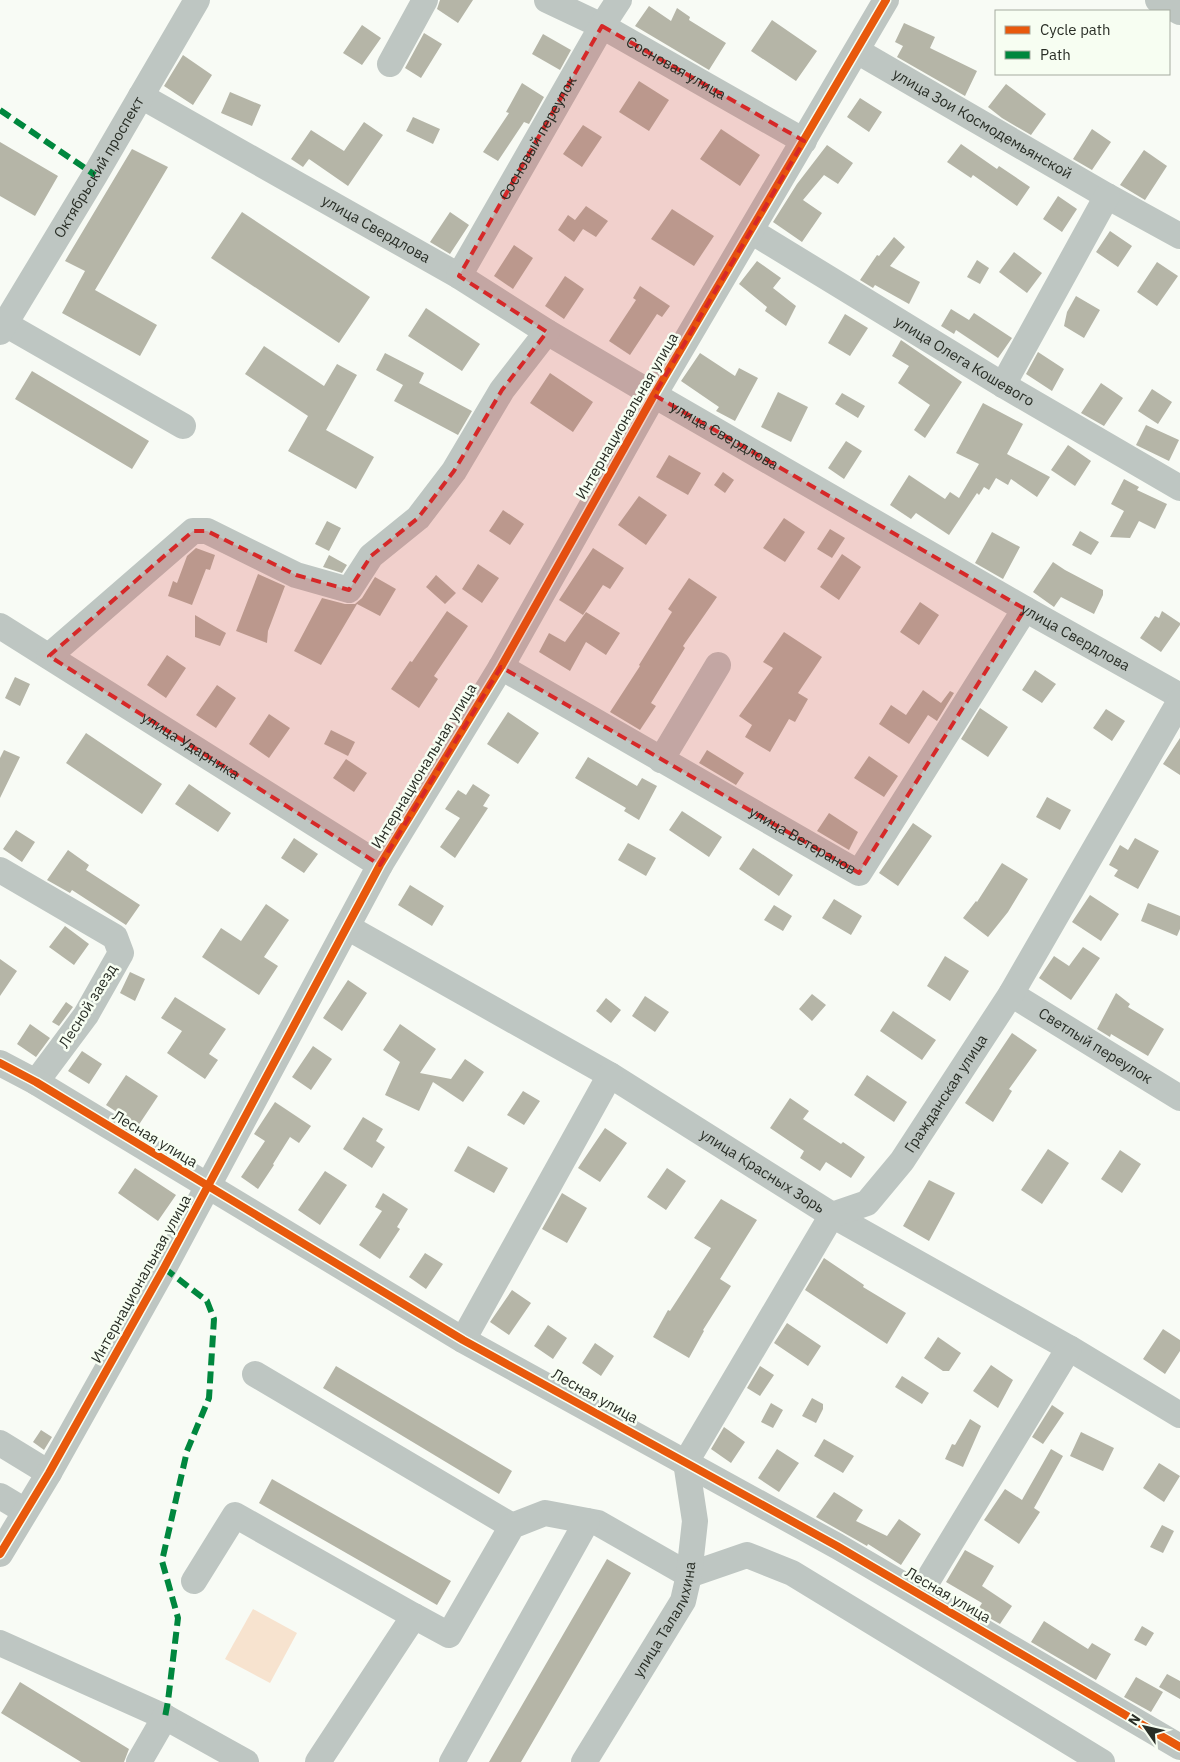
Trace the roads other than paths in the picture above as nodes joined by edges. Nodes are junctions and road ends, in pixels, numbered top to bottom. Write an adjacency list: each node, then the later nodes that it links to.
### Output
1 (197, 0): 11 (street, Октябрьский проспект)
2 (425, 0): 10 (street)
3 (547, 0): 8 (street, Сосновая улица)
4 (619, 0): 8 (street, Сосновый переулок)
5 (886, 0): 9 (street, Интернациональная улица)
6 (1158, 0): 7 (street)
7 (1180, 12)
8 (602, 26): 12 (street, Сосновая улица); 16 (street, Сосновый переулок)
9 (857, 52): 12 (street, Интернациональная улица); 13 (street, улица Зои Космодемьянской)
10 (390, 64)
11 (140, 96): 16 (street, улица Свердлова); 17 (street, Октябрьский проспект)
12 (804, 141): 14 (street, Интернациональная улица)
13 (1107, 196): 15 (street, улица Зои Космодемьянской); 19 (street)
14 (751, 231): 19 (street, улица Олега Кошевого); 20 (street, Интернациональная улица)
15 (1180, 236)
16 (459, 276): 18 (street, улица Свердлова)
17 (1, 329): 21 (street)
18 (547, 332): 20 (street, улица Свердлова); 25 (street)
19 (1003, 385): 22 (street, улица Олега Кошевого)
20 (654, 395): 23 (street, улица Свердлова); 27 (street, Интернациональная улица)
21 (183, 426)
22 (1180, 488)
23 (1025, 609): 28 (street, улица Свердлова); 30 (street, улица Ветеранов)
24 (0, 626): 25 (street, улица Ударника)
25 (49, 656): 31 (street, улица Ударника)
26 (718, 665): 30 (street)
27 (501, 667): 30 (street, улица Ветеранов); 31 (street, Интернациональная улица)
28 (1180, 696)
29 (1180, 701): 34 (street, Гражданская улица)
30 (661, 760)
31 (380, 865): 33 (street, Интернациональная улица)
32 (0, 870): 37 (street, Лесной заезд)
33 (347, 927): 36 (street, улица Красных Зорь); 39 (street, Интернациональная улица)
34 (1011, 994): 38 (street, Светлый переулок); 40 (street, Гражданская улица)
35 (0, 1063): 37 (street, Лесная улица)
36 (610, 1075): 40 (street, улица Красных Зорь); 41 (street)
37 (36, 1082): 39 (street, Лесная улица)
38 (1180, 1098)
39 (208, 1187): 41 (street, Лесная улица); 47 (street, Интернациональная улица)
40 (832, 1215): 42 (street, улица Красных Зорь); 46 (street)
41 (463, 1340): 46 (street, Лесная улица)
42 (1068, 1348): 44 (street, улица Красных Зорь); 55 (street, Лесная улица)
43 (255, 1374): 51 (street)
44 (1180, 1415)
45 (0, 1443): 47 (street)
46 (686, 1462): 53 (street, улица Талалихина); 55 (street, Лесная улица)
47 (49, 1472): 49 (street, Интернациональная улица)
48 (0, 1496): 49 (street)
49 (26, 1511): 52 (street, Интернациональная улица)
50 (587, 1521): 51 (street); 53 (street); 63 (street)
51 (512, 1526): 56 (street)
52 (0, 1554)
53 (689, 1575): 64 (street, улица Талалихина); 65 (street)
54 (194, 1581): 56 (street)
55 (920, 1593): 59 (street, Лесная улица)
56 (414, 1616): 62 (street)
57 (0, 1643): 58 (street)
58 (165, 1717): 60 (street); 61 (street)
59 (1180, 1747)
60 (139, 1762)
61 (246, 1762)
62 (318, 1762)
63 (452, 1762)
64 (584, 1762)
65 (1102, 1762)

